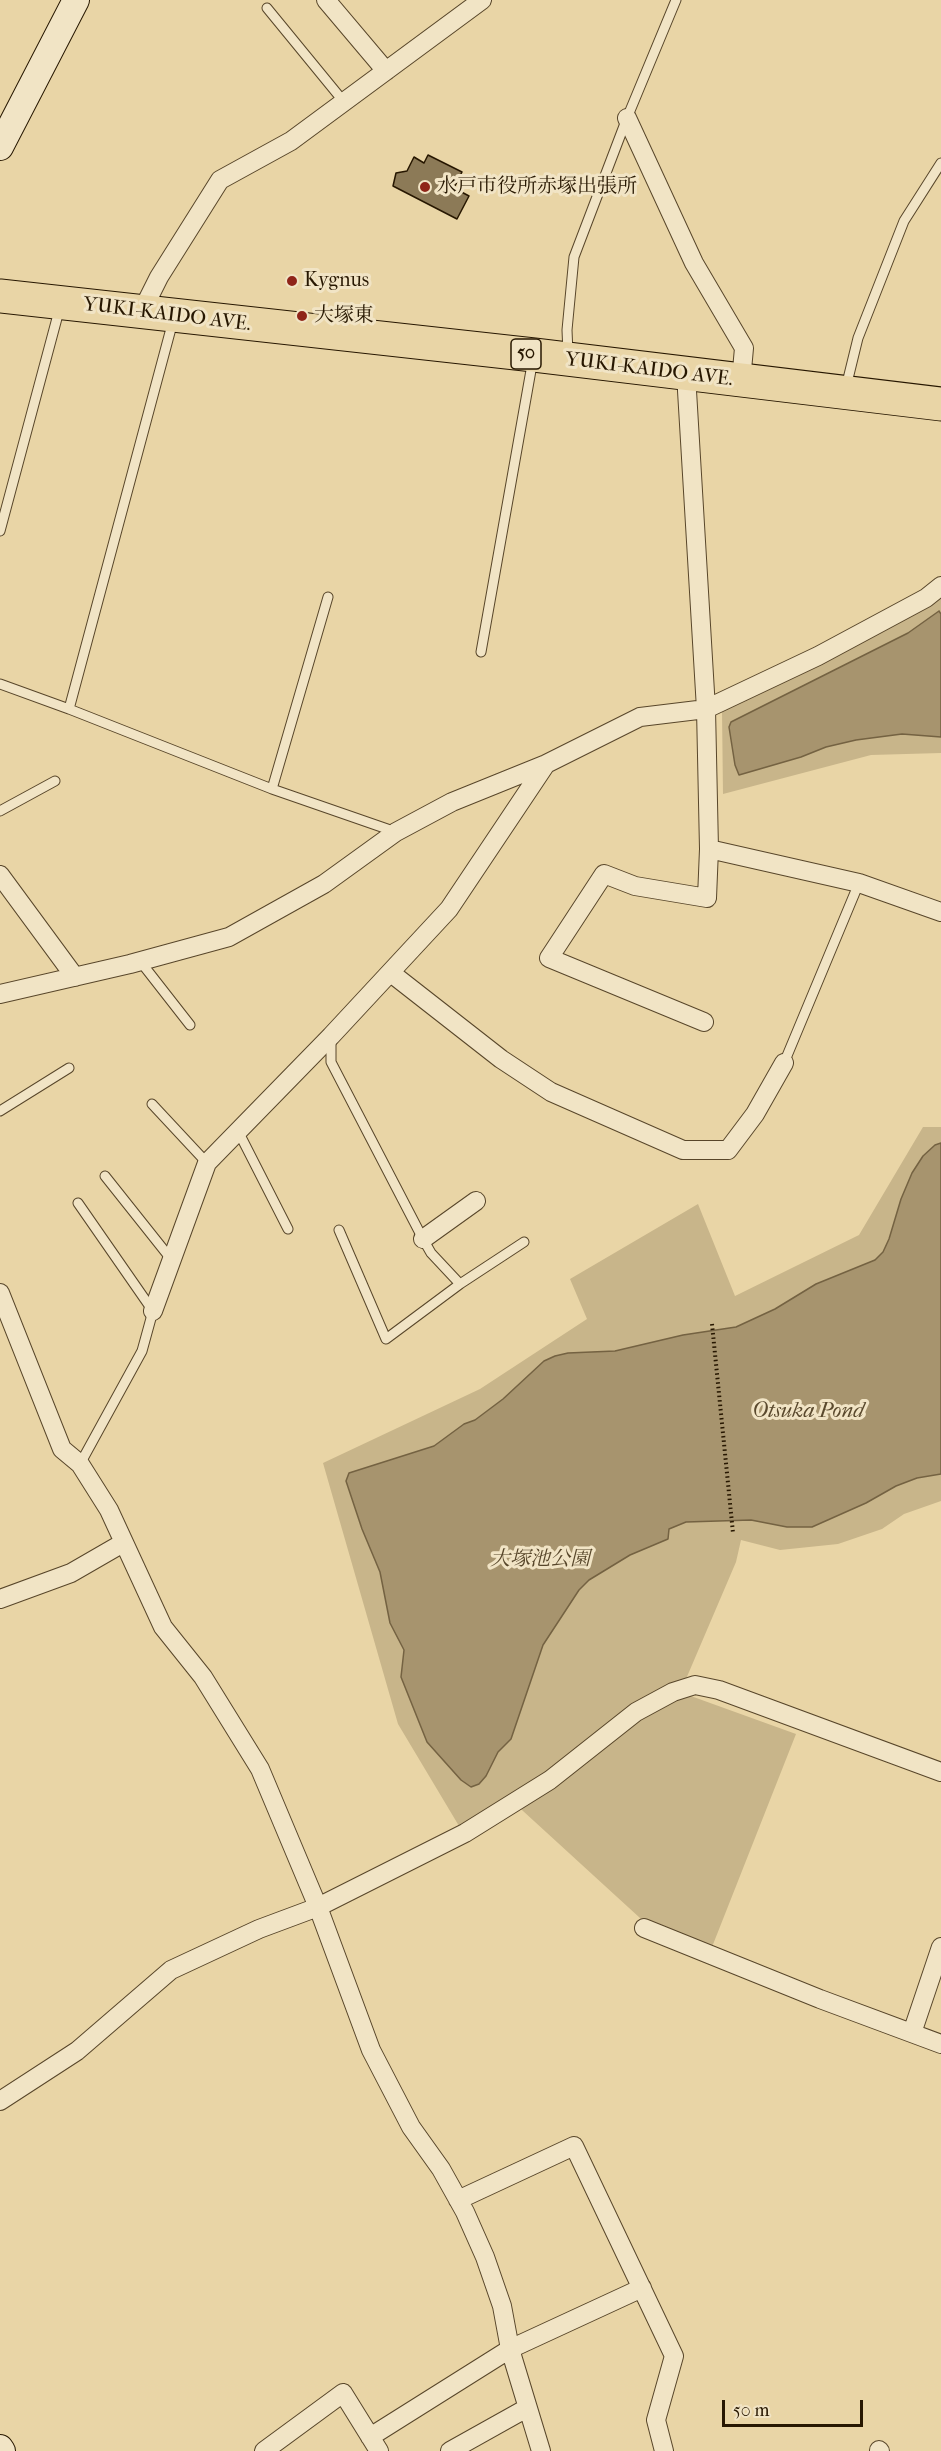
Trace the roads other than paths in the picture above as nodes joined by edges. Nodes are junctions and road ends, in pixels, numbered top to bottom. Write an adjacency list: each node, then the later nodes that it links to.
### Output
1 (76, 0): 9 (street)
2 (326, 0): 6 (street)
3 (482, 0): 6 (street)
4 (676, 0): 8 (lane)
5 (267, 8): 7 (lane)
6 (386, 71): 7 (street)
7 (344, 102): 13 (street)
8 (627, 118): 16 (lane); 18 (street)
9 (0, 147)
10 (941, 164): 19 (lane)
11 (0, 296): 12 (highway, YUKI-KAIDO AVE. / 50)
12 (61, 303): 13 (highway, YUKI-KAIDO AVE. / 50); 21 (lane)
13 (141, 313): 14 (highway, YUKI-KAIDO AVE. / 50)
14 (174, 316): 15 (highway, YUKI-KAIDO AVE. / 50); 26 (lane)
15 (534, 355): 16 (highway, YUKI-KAIDO AVE. / 50); 24 (lane)
16 (568, 359): 17 (highway, YUKI-KAIDO AVE. / 50)
17 (686, 374): 18 (highway, YUKI-KAIDO AVE. / 50); 27 (street)
18 (741, 381): 19 (highway, YUKI-KAIDO AVE. / 50)
19 (845, 392): 20 (highway, YUKI-KAIDO AVE. / 50)
20 (941, 404)
21 (0, 531)
22 (941, 586): 27 (street)
23 (328, 597): 30 (lane)
24 (481, 652)
25 (0, 684): 26 (lane)
26 (69, 709): 30 (lane)
27 (706, 709): 28 (street); 33 (street)
28 (546, 764): 32 (street); 38 (street)
29 (55, 781): 31 (lane)
30 (272, 789): 32 (lane)
31 (0, 810)
32 (396, 832): 37 (street)
33 (709, 849): 35 (street); 41 (street)
34 (0, 875): 39 (street)
35 (859, 883): 36 (street); 44 (lane)
36 (941, 912)
37 (140, 961): 39 (street); 42 (lane)
38 (391, 973): 43 (street); 44 (street)
39 (75, 977): 40 (street)
40 (0, 994)
41 (704, 1022)
42 (190, 1025)
43 (331, 1036): 48 (street); 55 (lane)
44 (784, 1063)
45 (69, 1068): 47 (lane)
46 (152, 1104): 49 (lane)
47 (0, 1111)
48 (238, 1131): 49 (street); 53 (lane)
49 (207, 1163): 57 (street)
50 (105, 1176): 57 (lane)
51 (476, 1201): 55 (street)
52 (78, 1203): 60 (lane)
53 (288, 1229)
54 (339, 1230): 58 (lane)
55 (423, 1239): 58 (lane)
56 (524, 1242): 58 (lane)
57 (171, 1259): 60 (street)
58 (460, 1284)
59 (0, 1293): 61 (street)
60 (153, 1311): 61 (lane)
61 (80, 1464): 62 (street)
62 (123, 1543): 63 (street); 65 (street)
63 (0, 1599)
64 (941, 1772): 65 (street)
65 (318, 1907): 70 (street); 71 (street)
66 (644, 1928): 68 (street)
67 (941, 1947): 68 (street)
68 (912, 2034): 69 (street)
69 (941, 2044)
70 (0, 2101)
71 (458, 2200): 72 (street); 73 (street)
72 (642, 2289): 73 (street); 79 (street)
73 (510, 2349): 74 (street); 75 (street)
74 (527, 2408): 77 (street); 78 (street)
75 (375, 2444): 76 (street)
76 (264, 2451)
77 (450, 2451)
78 (541, 2451)
79 (664, 2451)

